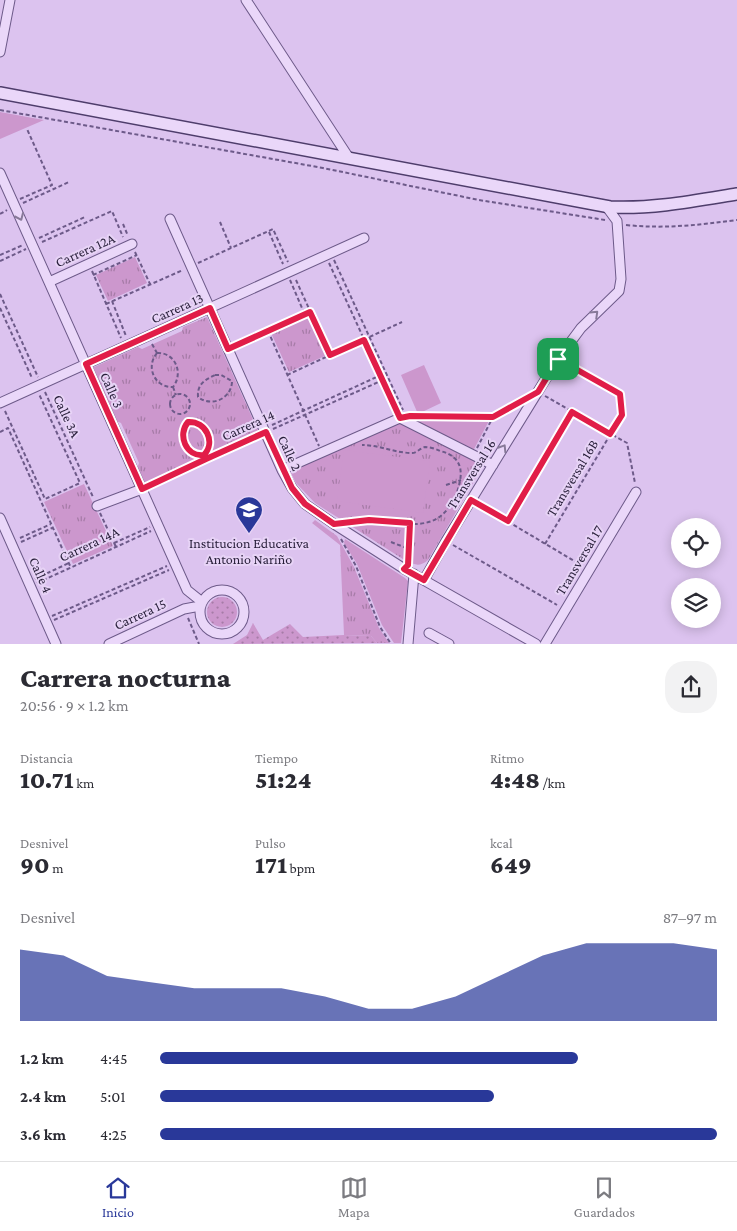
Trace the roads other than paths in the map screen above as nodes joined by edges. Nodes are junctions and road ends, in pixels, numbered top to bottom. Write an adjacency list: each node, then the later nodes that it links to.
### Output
1 (10, 0): 3 (street)
2 (246, 0): 5 (street)
3 (0, 52)
4 (0, 93): 5 (main road)
5 (350, 158): 8 (main road)
6 (0, 173): 14 (street, Calle 3, one-way to 14)
7 (737, 194): 9 (main road)
8 (606, 206): 9 (main road); 11 (street)
9 (628, 208): 11 (street)
10 (170, 219): 15 (street, Calle 2)
11 (617, 222): 18 (street, Transversal 16, one-way to 11)
12 (364, 238): 15 (street, Carrera 13)
13 (130, 245): 14 (street, Carrera 12A)
14 (49, 282): 16 (street, Calle 3)
15 (210, 308): 16 (street, Carrera 13); 19 (street, Calle 2)
16 (86, 364): 17 (street, Carrera 13); 20 (street, Calle 3)
17 (0, 403)
18 (493, 464): 19 (street); 25 (street, Transversal 16)
19 (282, 470): 24 (street, Calle 2)
20 (142, 489): 22 (street); 26 (street, Calle 3)
21 (636, 492): 33 (street, Transversal 17)
22 (97, 506)
23 (0, 518): 28 (street, Calle 4)
24 (414, 574): 25 (street, Calle 2); 30 (street)
25 (424, 580): 32 (street, Calle 2)
26 (202, 604): 26 (street); 29 (street, Carrera 15)
27 (429, 633): 31 (street)
28 (56, 644)
29 (108, 644)
30 (408, 644)
31 (449, 644)
32 (536, 644)
33 (546, 644)

